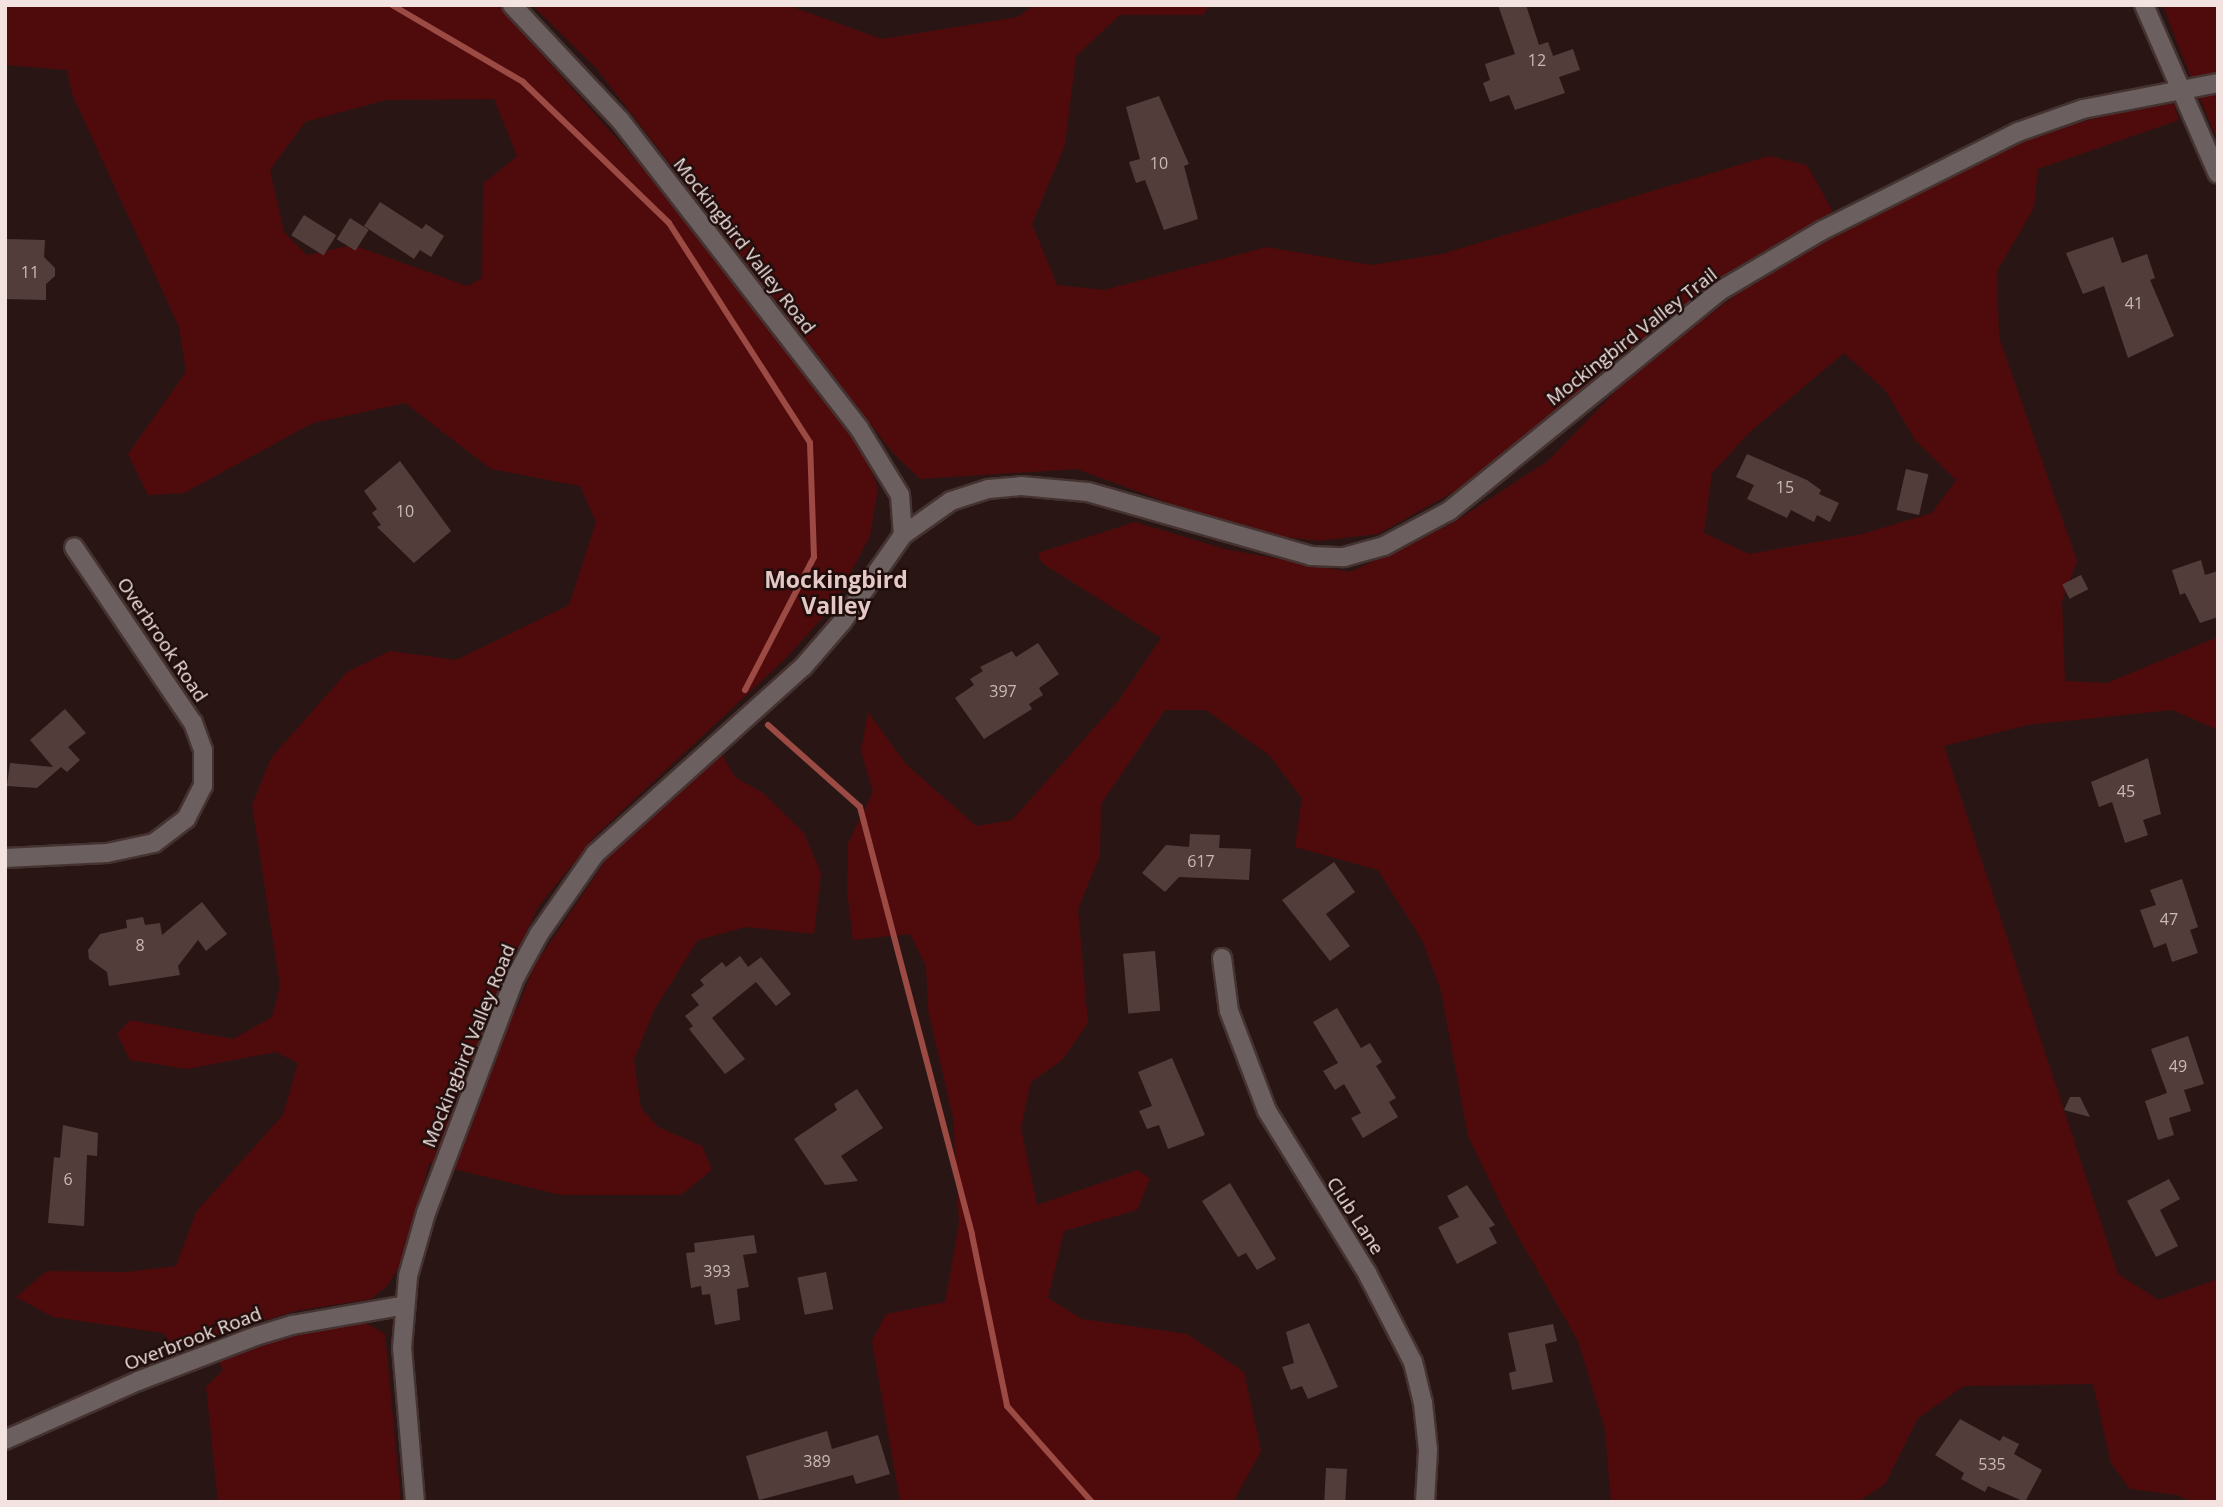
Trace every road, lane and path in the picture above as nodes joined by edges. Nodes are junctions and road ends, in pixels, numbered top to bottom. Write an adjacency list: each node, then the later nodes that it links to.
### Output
1 (512, 5): 7 (street, Mockingbird Valley Road)
2 (2144, 5): 4 (street)
3 (2218, 83): 4 (street, Mockingbird Valley Trail)
4 (2180, 89): 5 (street); 6 (street, Mockingbird Valley Trail)
5 (2218, 174)
6 (1115, 500): 7 (street, Mockingbird Valley Road)
7 (903, 535): 11 (street, Mockingbird Valley Road)
8 (74, 547): 9 (street, Overbrook Road)
9 (5, 858)
10 (1222, 958): 14 (street, Club Lane)
11 (405, 1305): 12 (street, Overbrook Road); 13 (street, Mockingbird Valley Road)
12 (5, 1440)
13 (415, 1502)
14 (1425, 1502)

